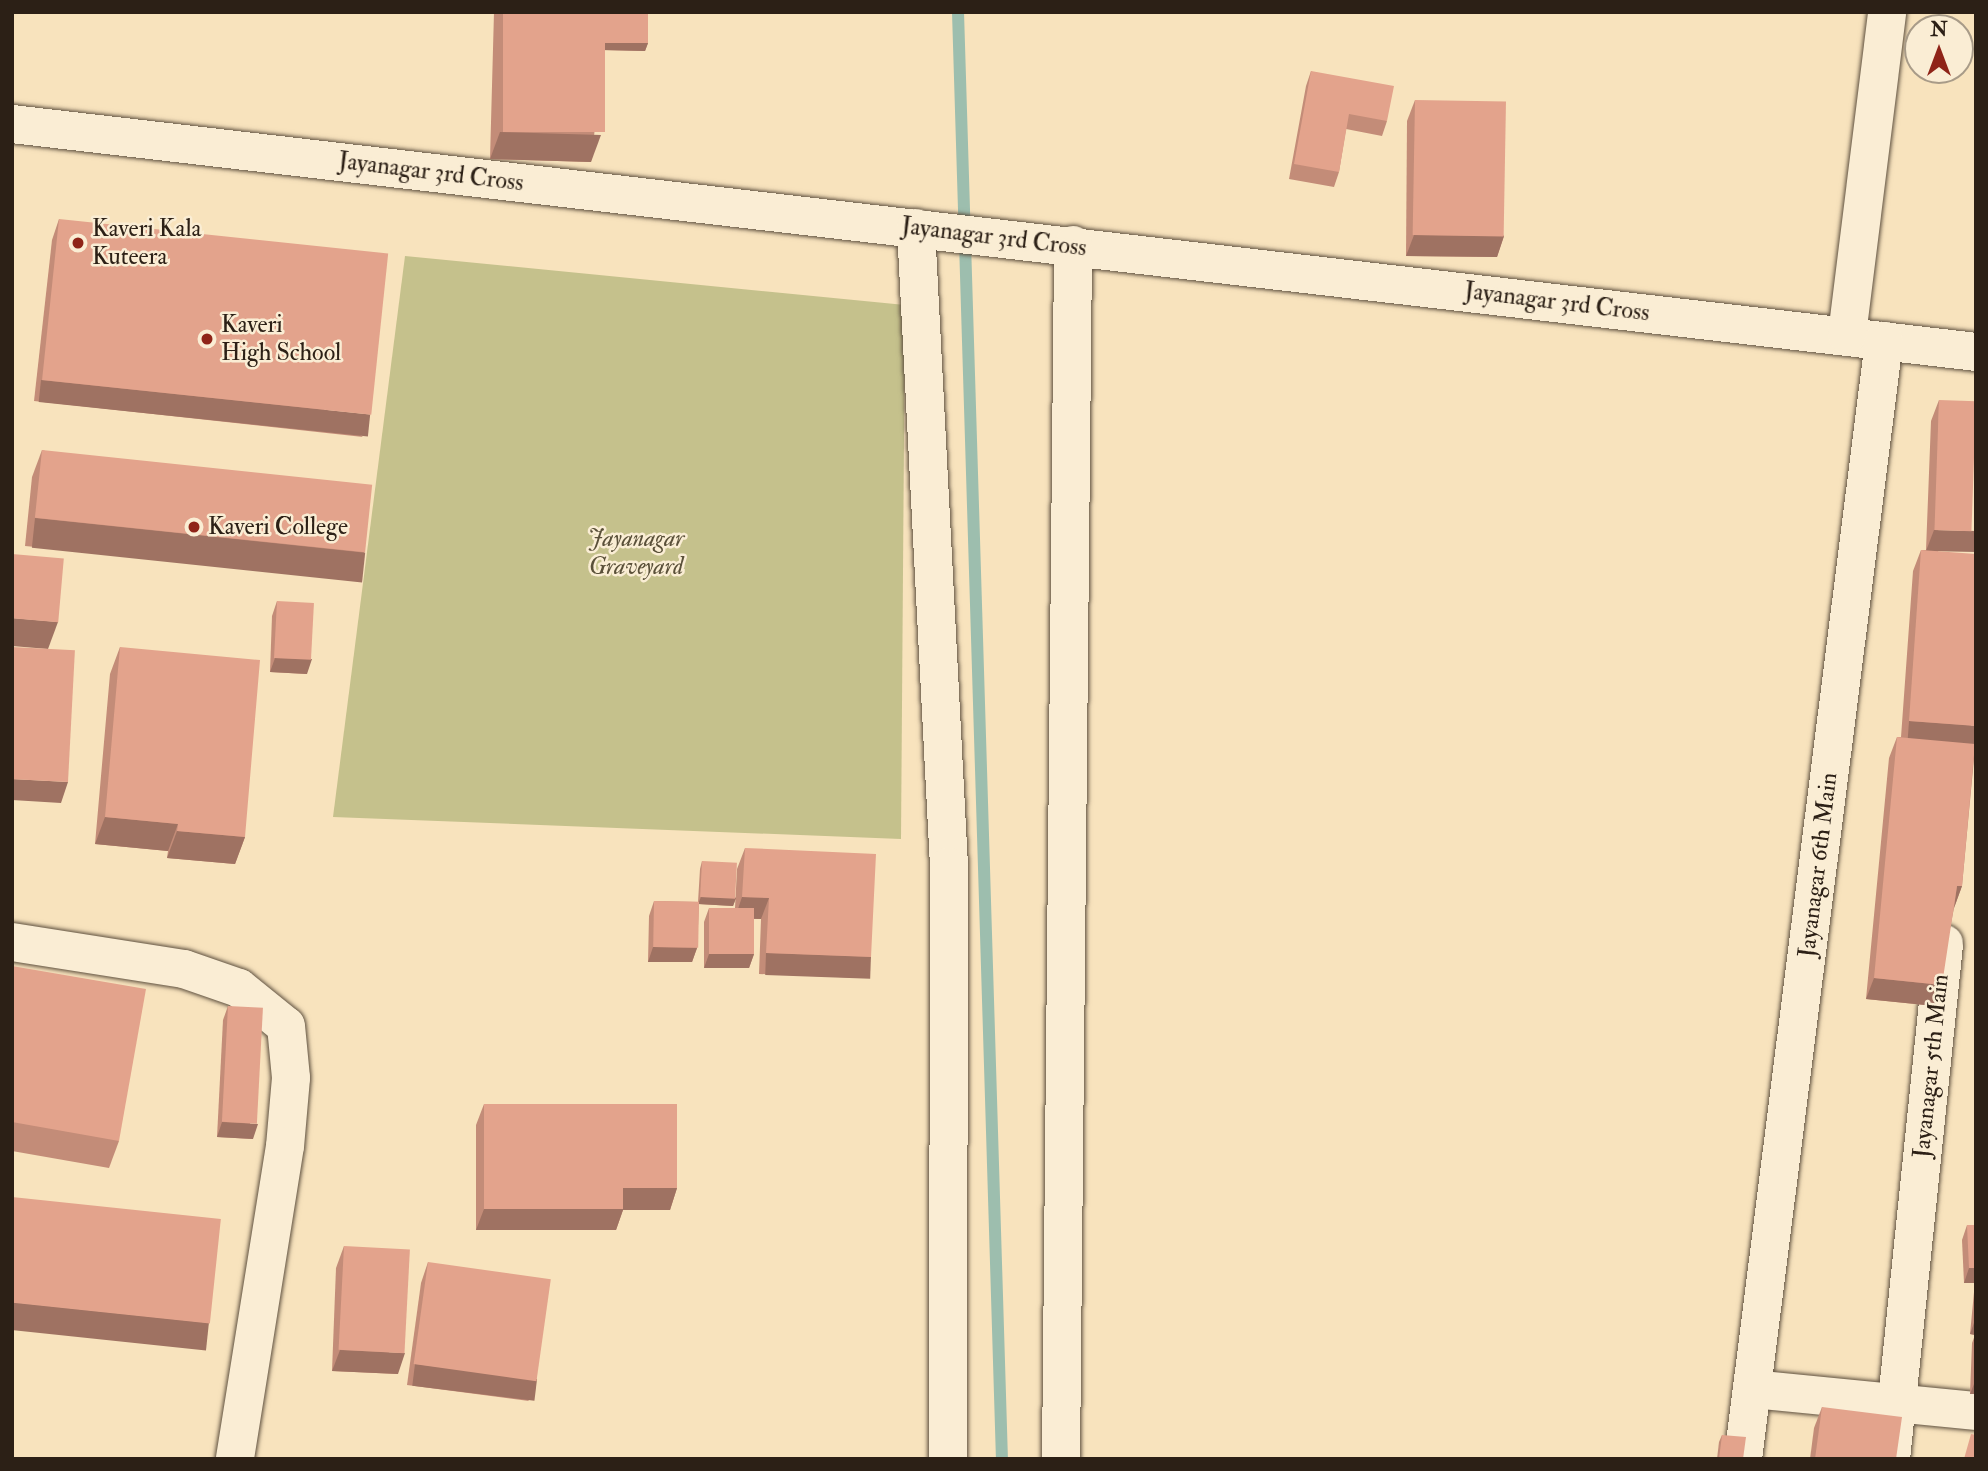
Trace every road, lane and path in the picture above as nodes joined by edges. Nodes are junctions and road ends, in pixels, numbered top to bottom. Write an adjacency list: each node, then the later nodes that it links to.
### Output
1 (1887, 12): 5 (street)
2 (12, 124): 3 (street, Jayanagar 3rd Cross)
3 (916, 228): 4 (street, Jayanagar 3rd Cross); 14 (street)
4 (1073, 246): 5 (street, Jayanagar 3rd Cross); 15 (street)
5 (1847, 335): 6 (street, Jayanagar 3rd Cross)
6 (1884, 341): 7 (street, Jayanagar 3rd Cross); 10 (street, Jayanagar 6th Main)
7 (1976, 352)
8 (1947, 908): 11 (street, Jayanagar 5th Main)
9 (12, 942): 13 (street)
10 (1752, 1389): 11 (street); 16 (street, Jayanagar 6th Main)
11 (1896, 1403): 12 (street); 17 (street, Jayanagar 5th Main)
12 (1976, 1411)
13 (235, 1459)
14 (948, 1459)
15 (1061, 1459)
16 (1742, 1459)
17 (1891, 1459)

